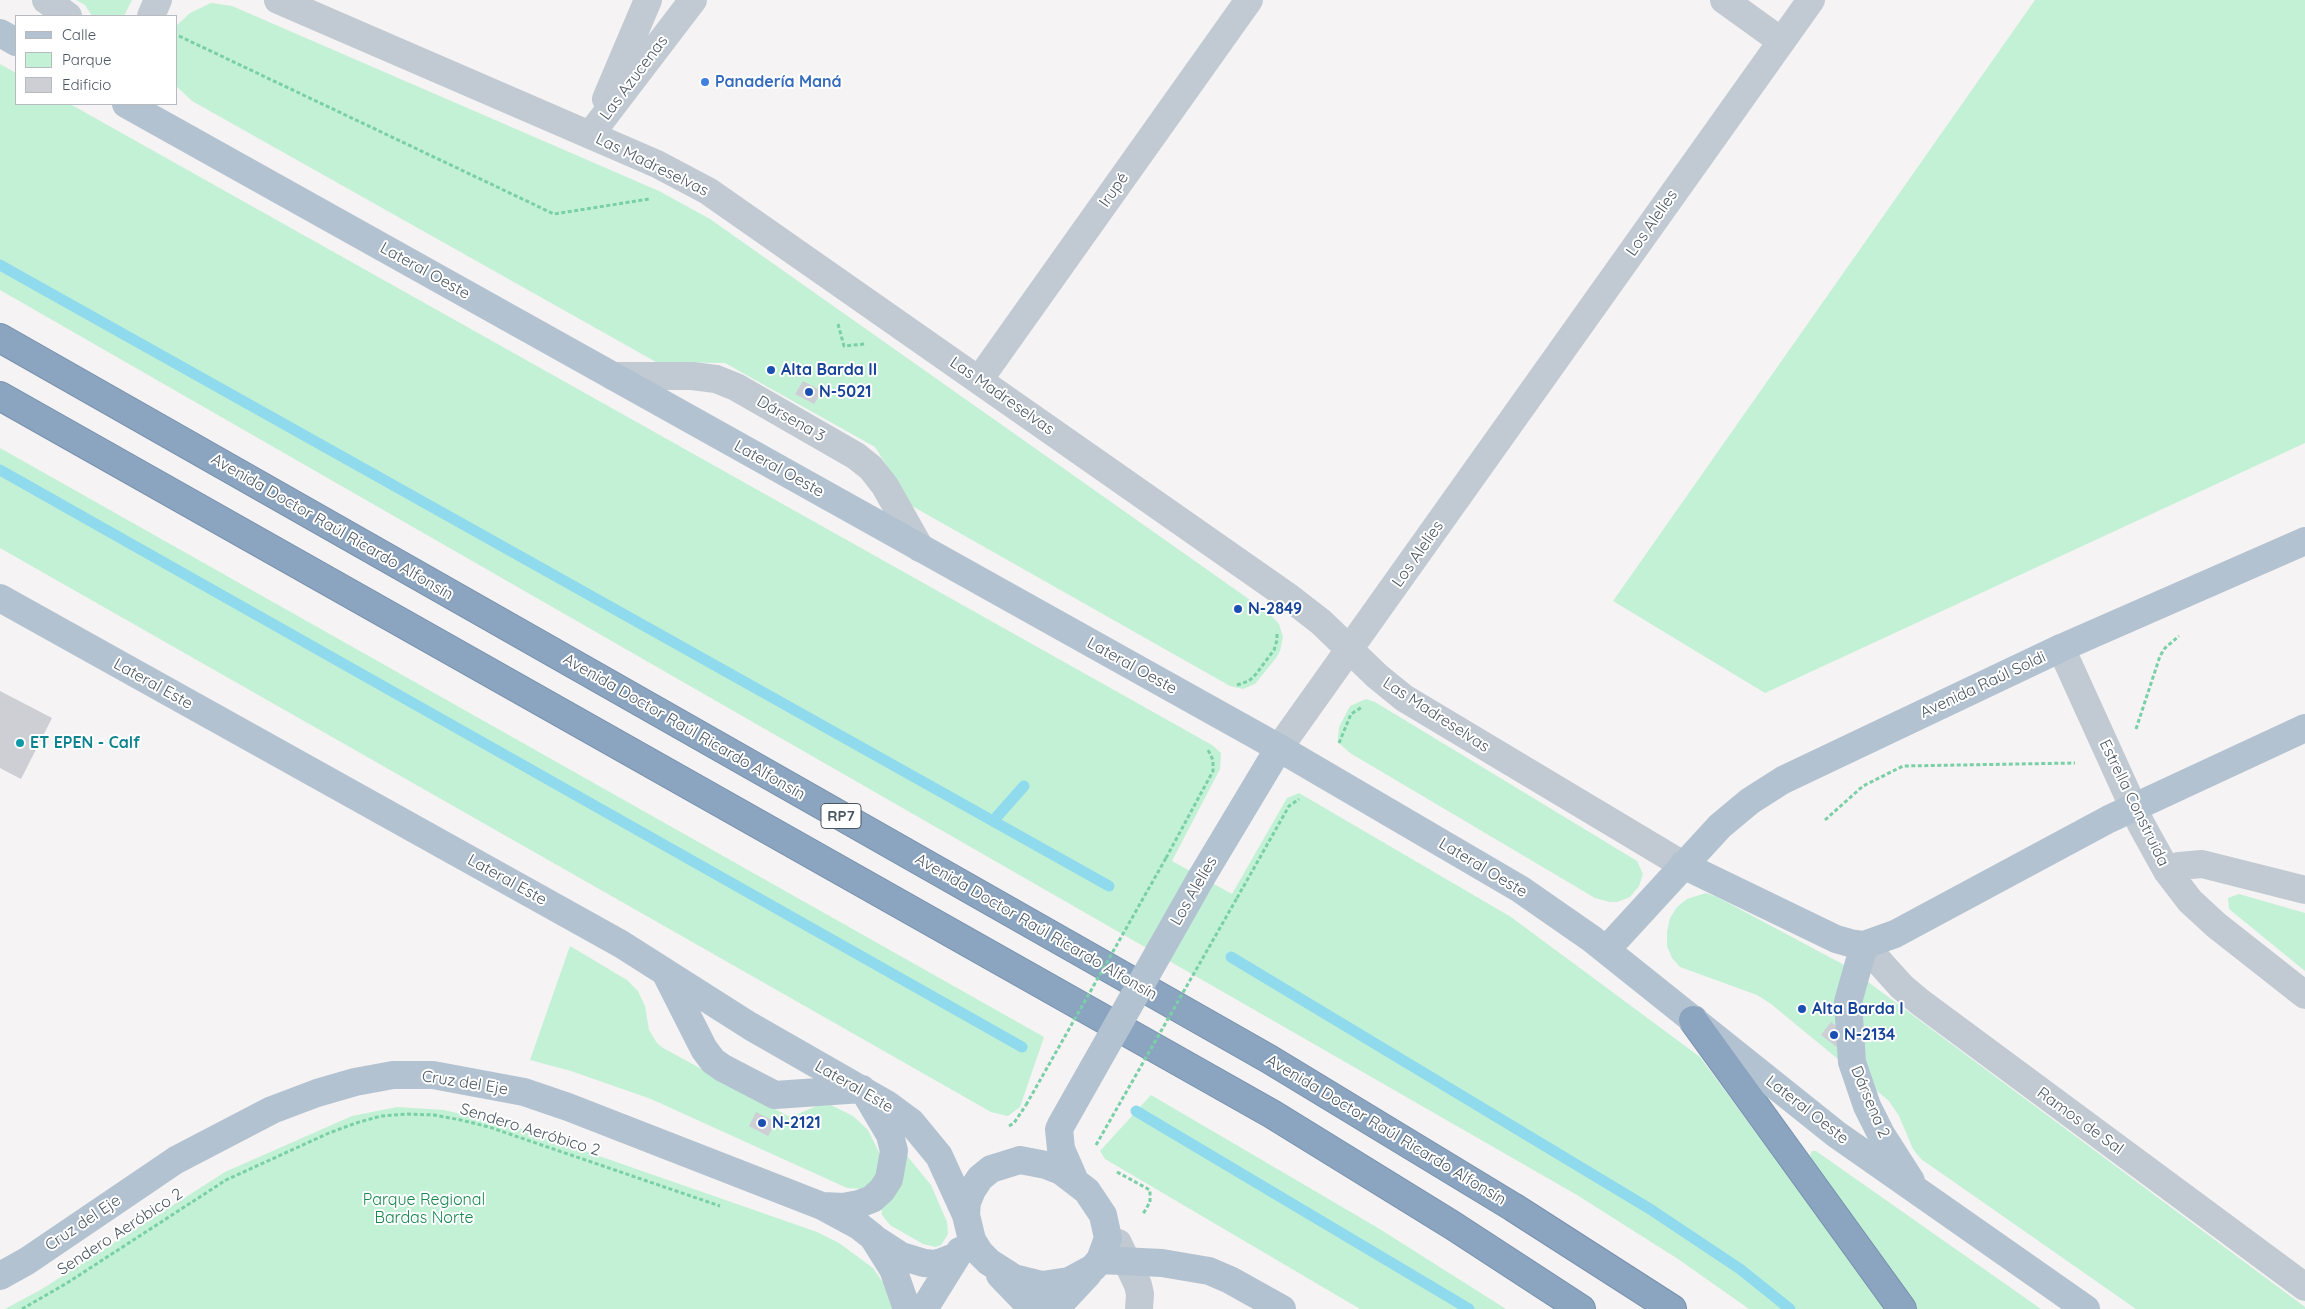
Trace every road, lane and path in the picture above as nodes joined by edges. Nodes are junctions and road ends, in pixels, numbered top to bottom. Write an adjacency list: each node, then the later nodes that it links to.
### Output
1 (46, 0): 9 (street)
2 (158, 0): 10 (street)
3 (278, 0): 16 (street, Las Madreselvas)
4 (648, 0): 16 (street, Las Azucenas)
5 (693, 0): 16 (street, Las Azucenas)
6 (1249, 0): 22 (street, Irupé)
7 (1724, 0): 14 (street)
8 (1811, 0): 14 (street, Los Alelíes)
9 (67, 15)
10 (151, 15)
11 (0, 33): 13 (main road)
12 (178, 35): 17 (path)
13 (15, 41)
14 (1782, 41): 29 (street, Los Alelíes)
15 (128, 105): 21 (main road, Lateral Oeste)
16 (590, 135): 22 (street, Las Madreselvas)
17 (656, 200)
18 (838, 322): 20 (path)
19 (0, 338): 74 (highway, Avenida Doctor Raúl Ricardo Alfonsín / RP7)
20 (869, 344)
21 (613, 376): 25 (main road, Lateral Oeste); 25 (street, Dársena 3)
22 (979, 380): 29 (street, Las Madreselvas)
23 (0, 396): 73 (highway)
24 (2305, 541): 28 (main road, Avenida Raúl Soldi)
25 (920, 548): 35 (main road, Lateral Oeste)
26 (0, 598): 43 (main road, Lateral Este)
27 (1276, 629): 30 (path)
28 (2061, 648): 37 (street, Estrella Construida); 38 (main road, Avenida Raúl Soldi)
29 (1350, 650): 35 (street, Los Alelíes); 38 (street, Las Madreselvas)
30 (1270, 655): 31 (path); 32 (path)
31 (1276, 658)
32 (1230, 686)
33 (2305, 728): 37 (main road)
34 (1206, 747): 47 (path, bridge)
35 (1279, 748): 42 (main road, Lateral Oeste); 48 (main road, Los Alelíes, bridge)
36 (1306, 796): 49 (path, bridge)
37 (2133, 808): 39 (street, Estrella Construida); 41 (main road)
38 (1683, 865): 41 (main road); 42 (main road, Avenida Raúl Soldi)
39 (2167, 871): 40 (street); 44 (street, Estrella Construida)
40 (2305, 890)
41 (1864, 945): 53 (main road, Dársena 2); 65 (street, Ramos de Sal)
42 (1606, 950): 45 (main road, Lateral Oeste)
43 (664, 971): 46 (main road, Lateral Este); 46 (main road)
44 (2305, 995)
45 (1693, 1020): 53 (main road, Lateral Oeste); 75 (highway)
46 (862, 1089): 54 (main road); 58 (main road, Lateral Este)
47 (1026, 1105)
48 (1060, 1127): 50 (main road, Los Alelíes); 52 (main road)
49 (1096, 1153)
50 (1020, 1160): 52 (main road); 58 (main road)
51 (1113, 1170): 56 (path)
52 (1074, 1180): 57 (main road)
53 (1918, 1192): 76 (main road, Lateral Oeste)
54 (822, 1206): 59 (main road, Cruz del Eje); 64 (main road, Cruz del Eje)
55 (725, 1208): 66 (path, Sendero Aeróbico 2)
56 (1144, 1214)
57 (1103, 1215): 61 (street); 63 (main road)
58 (967, 1221): 60 (main road); 62 (main road)
59 (873, 1237): 60 (main road); 67 (main road, Cruz del Eje)
60 (957, 1256): 68 (main road)
61 (1127, 1261): 63 (main road); 71 (street); 72 (main road)
62 (989, 1262): 63 (main road); 69 (main road)
63 (1096, 1264): 70 (main road)
64 (0, 1276)
65 (2305, 1287)
66 (22, 1309)
67 (907, 1309)
68 (924, 1309)
69 (1038, 1309)
70 (1055, 1309)
71 (1139, 1309)
72 (1282, 1309)
73 (1581, 1309)
74 (1672, 1309)
75 (1902, 1309)
76 (2086, 1309)

